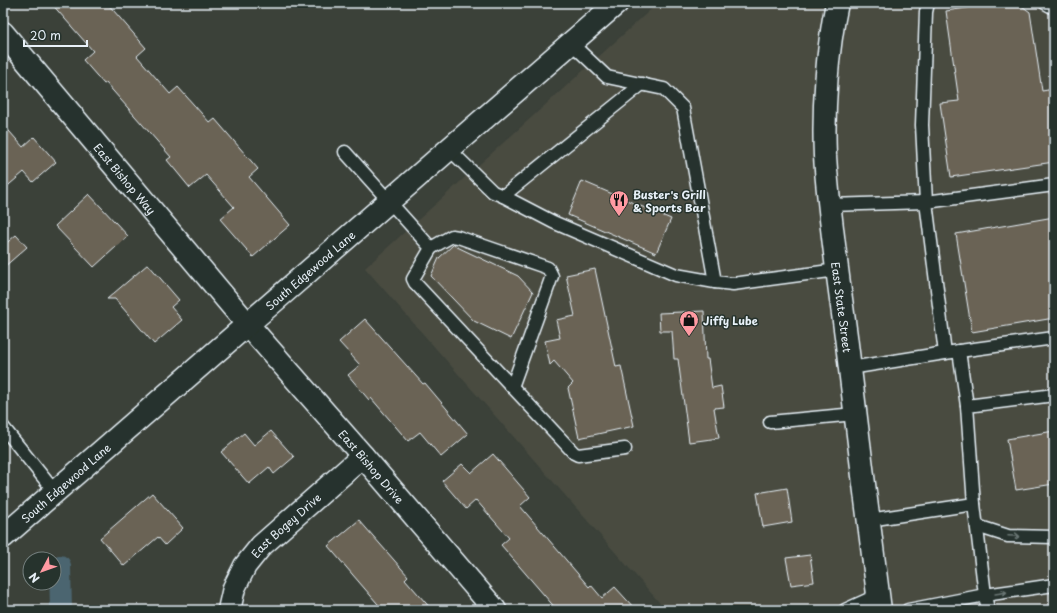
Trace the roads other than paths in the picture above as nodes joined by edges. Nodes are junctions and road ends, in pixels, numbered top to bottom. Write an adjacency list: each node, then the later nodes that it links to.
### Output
1 (617, 3): 7 (street, South Edgewood Lane)
2 (837, 3): 15 (street, East State Street)
3 (928, 3): 14 (lane)
4 (1046, 3): 5 (lane)
5 (1054, 8)
6 (3, 33): 19 (street, East Bishop Way)
7 (571, 43): 8 (lane); 9 (street, South Edgewood Lane)
8 (642, 84): 12 (lane); 18 (lane)
9 (449, 150): 12 (lane); 13 (street, South Edgewood Lane)
10 (345, 152): 13 (lane)
11 (1054, 185): 14 (lane)
12 (503, 196): 18 (lane)
13 (389, 202): 16 (lane); 19 (street, South Edgewood Lane)
14 (926, 202): 15 (lane); 22 (lane)
15 (830, 205): 17 (street, East State Street)
16 (431, 248): 24 (lane); 24 (lane)
17 (837, 270): 18 (lane); 23 (street, East State Street)
18 (714, 282)
19 (248, 325): 31 (street, East Bishop Drive); 32 (street, South Edgewood Lane)
20 (1054, 338): 21 (lane)
21 (958, 351): 22 (lane); 26 (lane)
22 (945, 353): 23 (lane)
23 (850, 368): 27 (street, East State Street)
24 (512, 387): 30 (lane)
25 (1054, 395): 26 (lane)
26 (967, 406): 33 (lane)
27 (855, 414): 28 (lane); 34 (street, East State Street)
28 (770, 422)
29 (3, 427): 32 (lane)
30 (625, 449)
31 (363, 456): 41 (street, East Bogey Drive); 42 (street, East Bishop Drive)
32 (55, 492): 36 (street, South Edgewood Lane)
33 (974, 504): 34 (lane); 35 (lane)
34 (869, 520): 40 (street, East State Street)
35 (976, 526): 37 (lane, one-way to 37); 39 (lane)
36 (3, 537)
37 (1054, 537)
38 (1054, 584): 39 (lane, one-way to 38)
39 (985, 595): 44 (lane); 45 (lane)
40 (879, 602): 43 (lane)
41 (229, 610)
42 (495, 610)
43 (845, 610)
44 (908, 610)
45 (988, 610)

